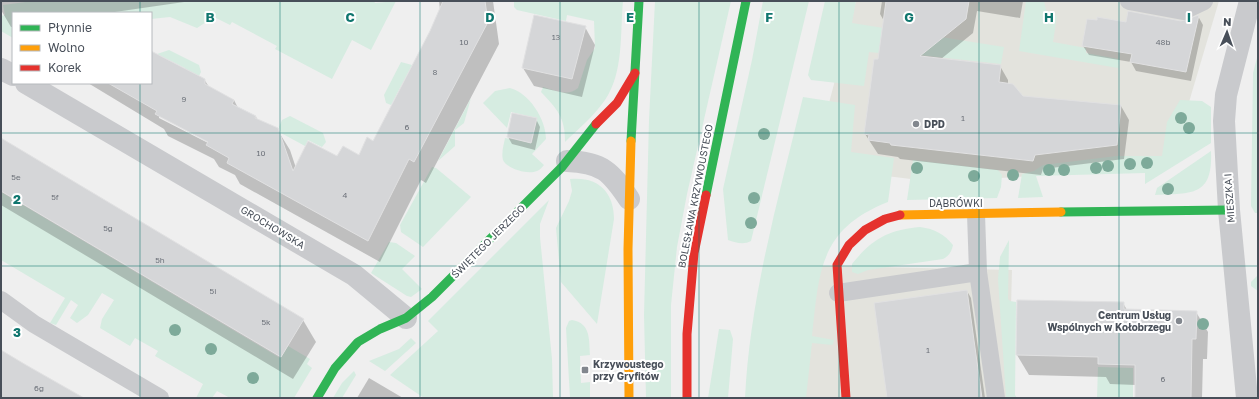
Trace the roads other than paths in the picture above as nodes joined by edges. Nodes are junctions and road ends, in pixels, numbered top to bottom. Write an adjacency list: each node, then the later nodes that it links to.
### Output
1 (639, 1): 7 (street)
2 (746, 1): 21 (street, BOLESŁAWA KRZYWOUSTEGO)
3 (1129, 1): 4 (lane)
4 (1204, 1)
5 (1250, 1): 12 (street, MIESZKA I)
6 (1, 68): 8 (street)
7 (635, 73): 10 (street, ŚWIĘTEGO JERZEGO); 11 (street)
8 (12, 74)
9 (28, 84): 17 (street, GROCHOWSKA)
10 (567, 161): 11 (street); 17 (street, ŚWIĘTEGO JERZEGO)
11 (629, 200): 20 (street)
12 (1229, 210): 13 (street, DĄBRÓWKI); 24 (street, MIESZKA I)
13 (976, 214): 14 (lane); 15 (street, DĄBRÓWKI)
14 (978, 272): 15 (lane); 23 (lane)
15 (838, 293): 22 (street, DĄBRÓWKI)
16 (1, 300): 18 (lane)
17 (406, 318): 19 (street)
18 (160, 398)
19 (317, 398)
20 (630, 398)
21 (687, 398)
22 (846, 398)
23 (996, 398)
24 (1247, 398)

